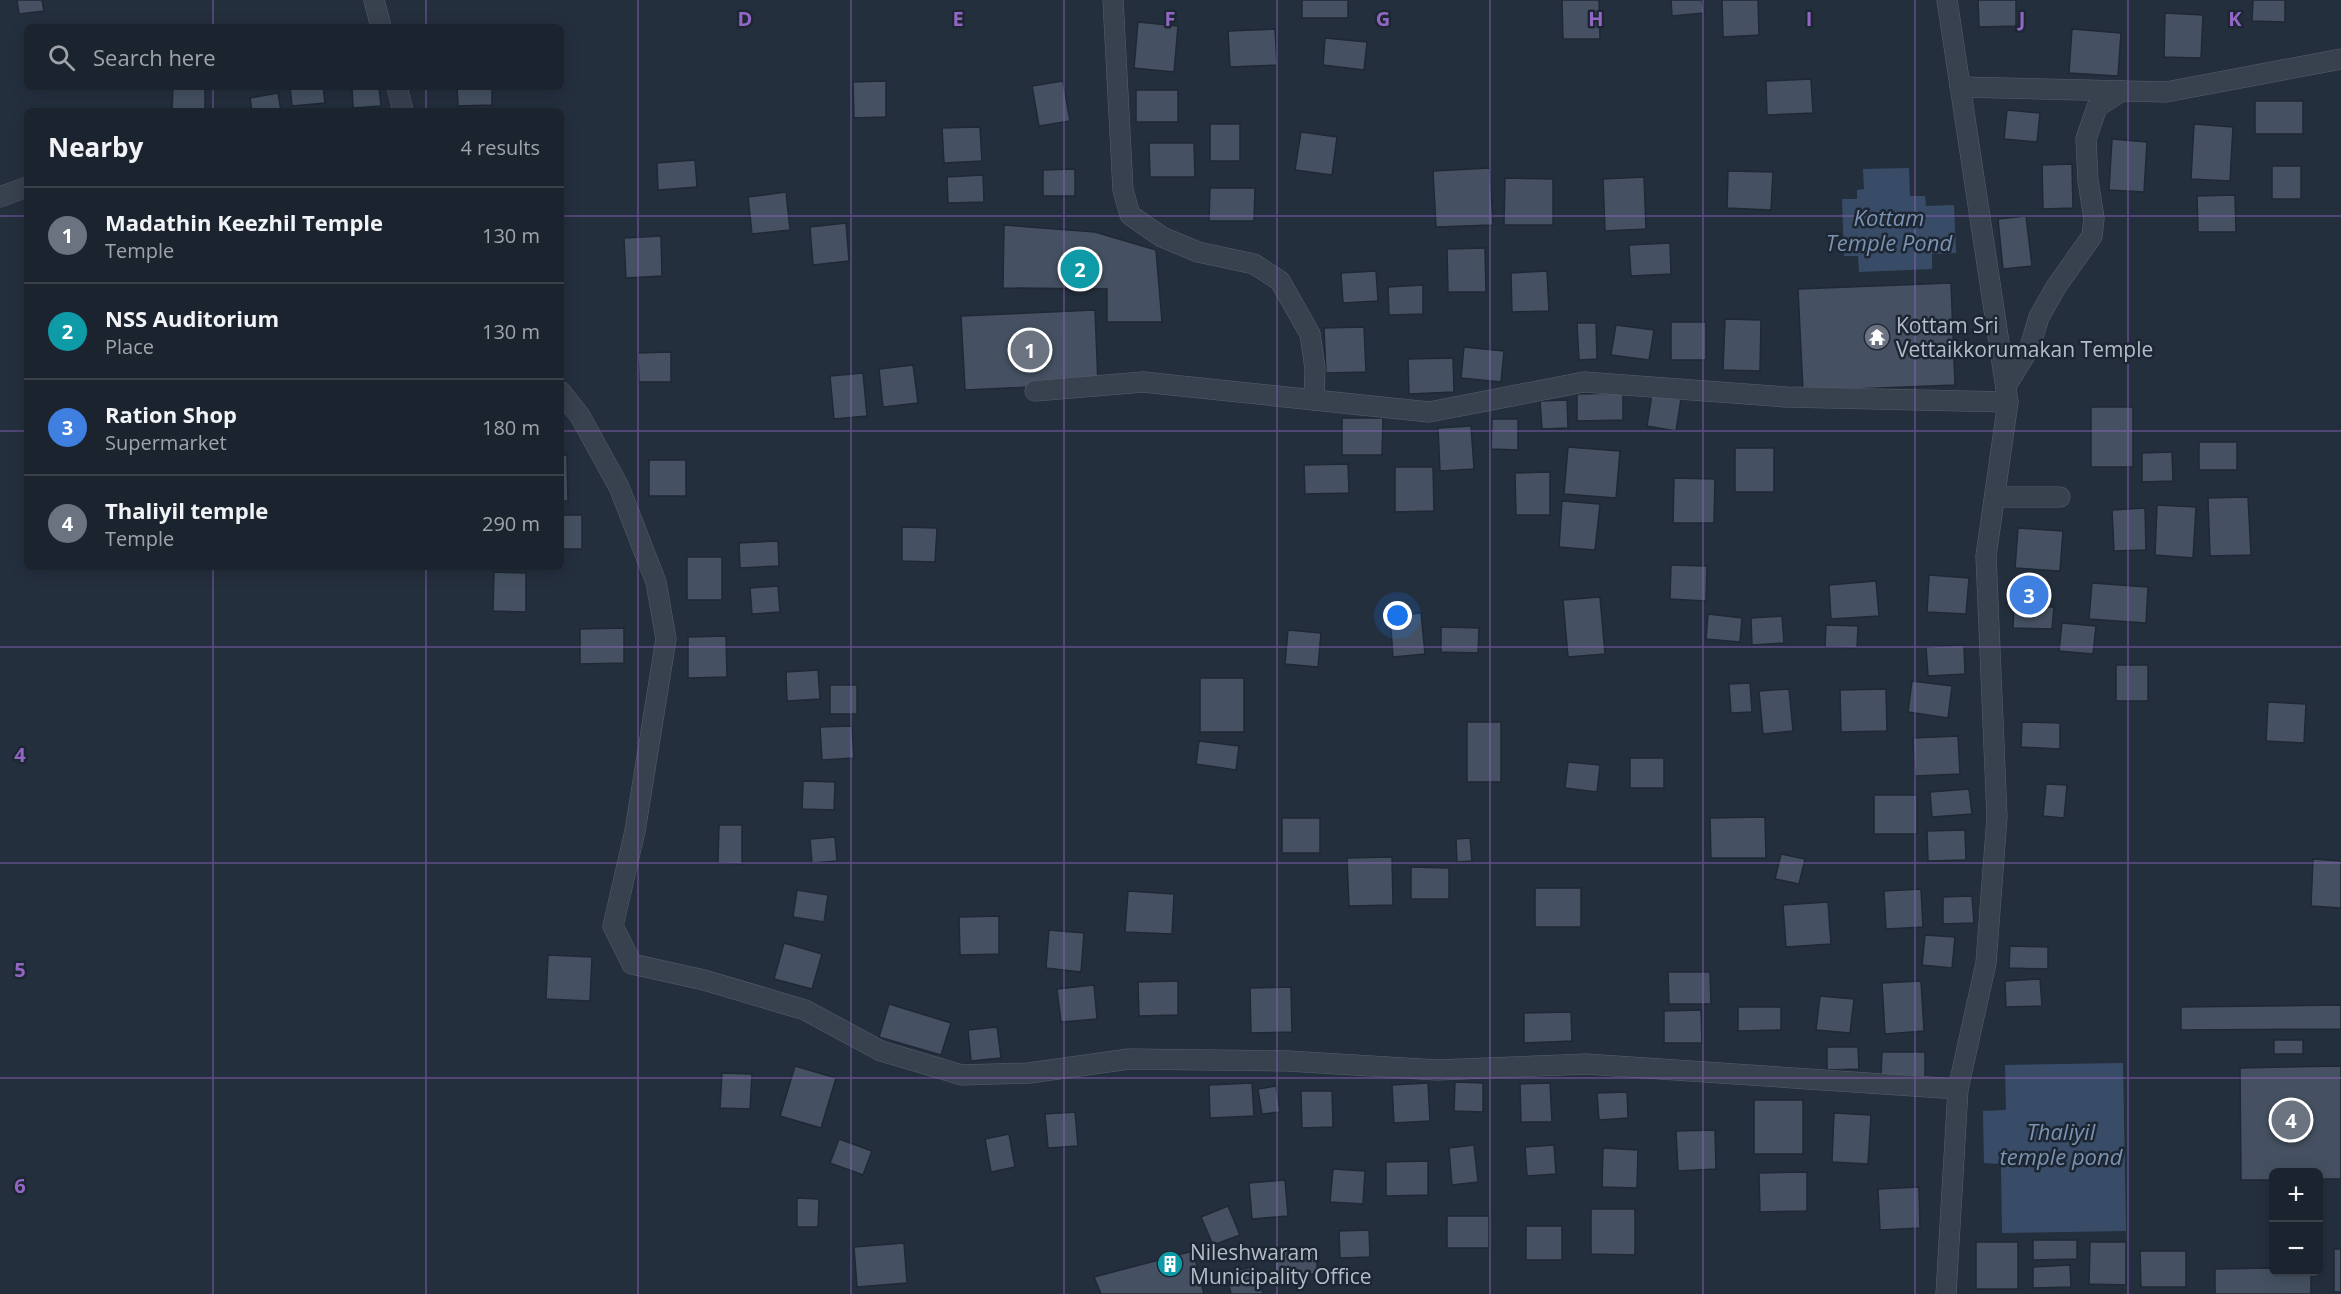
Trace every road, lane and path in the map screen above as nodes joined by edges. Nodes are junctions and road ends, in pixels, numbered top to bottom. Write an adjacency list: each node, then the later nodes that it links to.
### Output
1 (374, 0): 4 (street)
2 (1113, 0): 15 (street)
3 (1947, 0): 6 (street)
4 (380, 24)
5 (2341, 58): 8 (street)
6 (1960, 87): 8 (street); 13 (street)
7 (398, 90): 9 (street)
8 (2122, 91): 13 (street)
9 (402, 108)
10 (24, 188): 11 (street)
11 (0, 197)
12 (1035, 391): 15 (street)
13 (2007, 394): 15 (street); 16 (street)
14 (564, 396): 18 (street)
15 (1314, 400)
16 (1995, 497): 17 (street); 18 (street)
17 (2060, 497)
18 (1958, 1089): 19 (street)
19 (1946, 1294)

